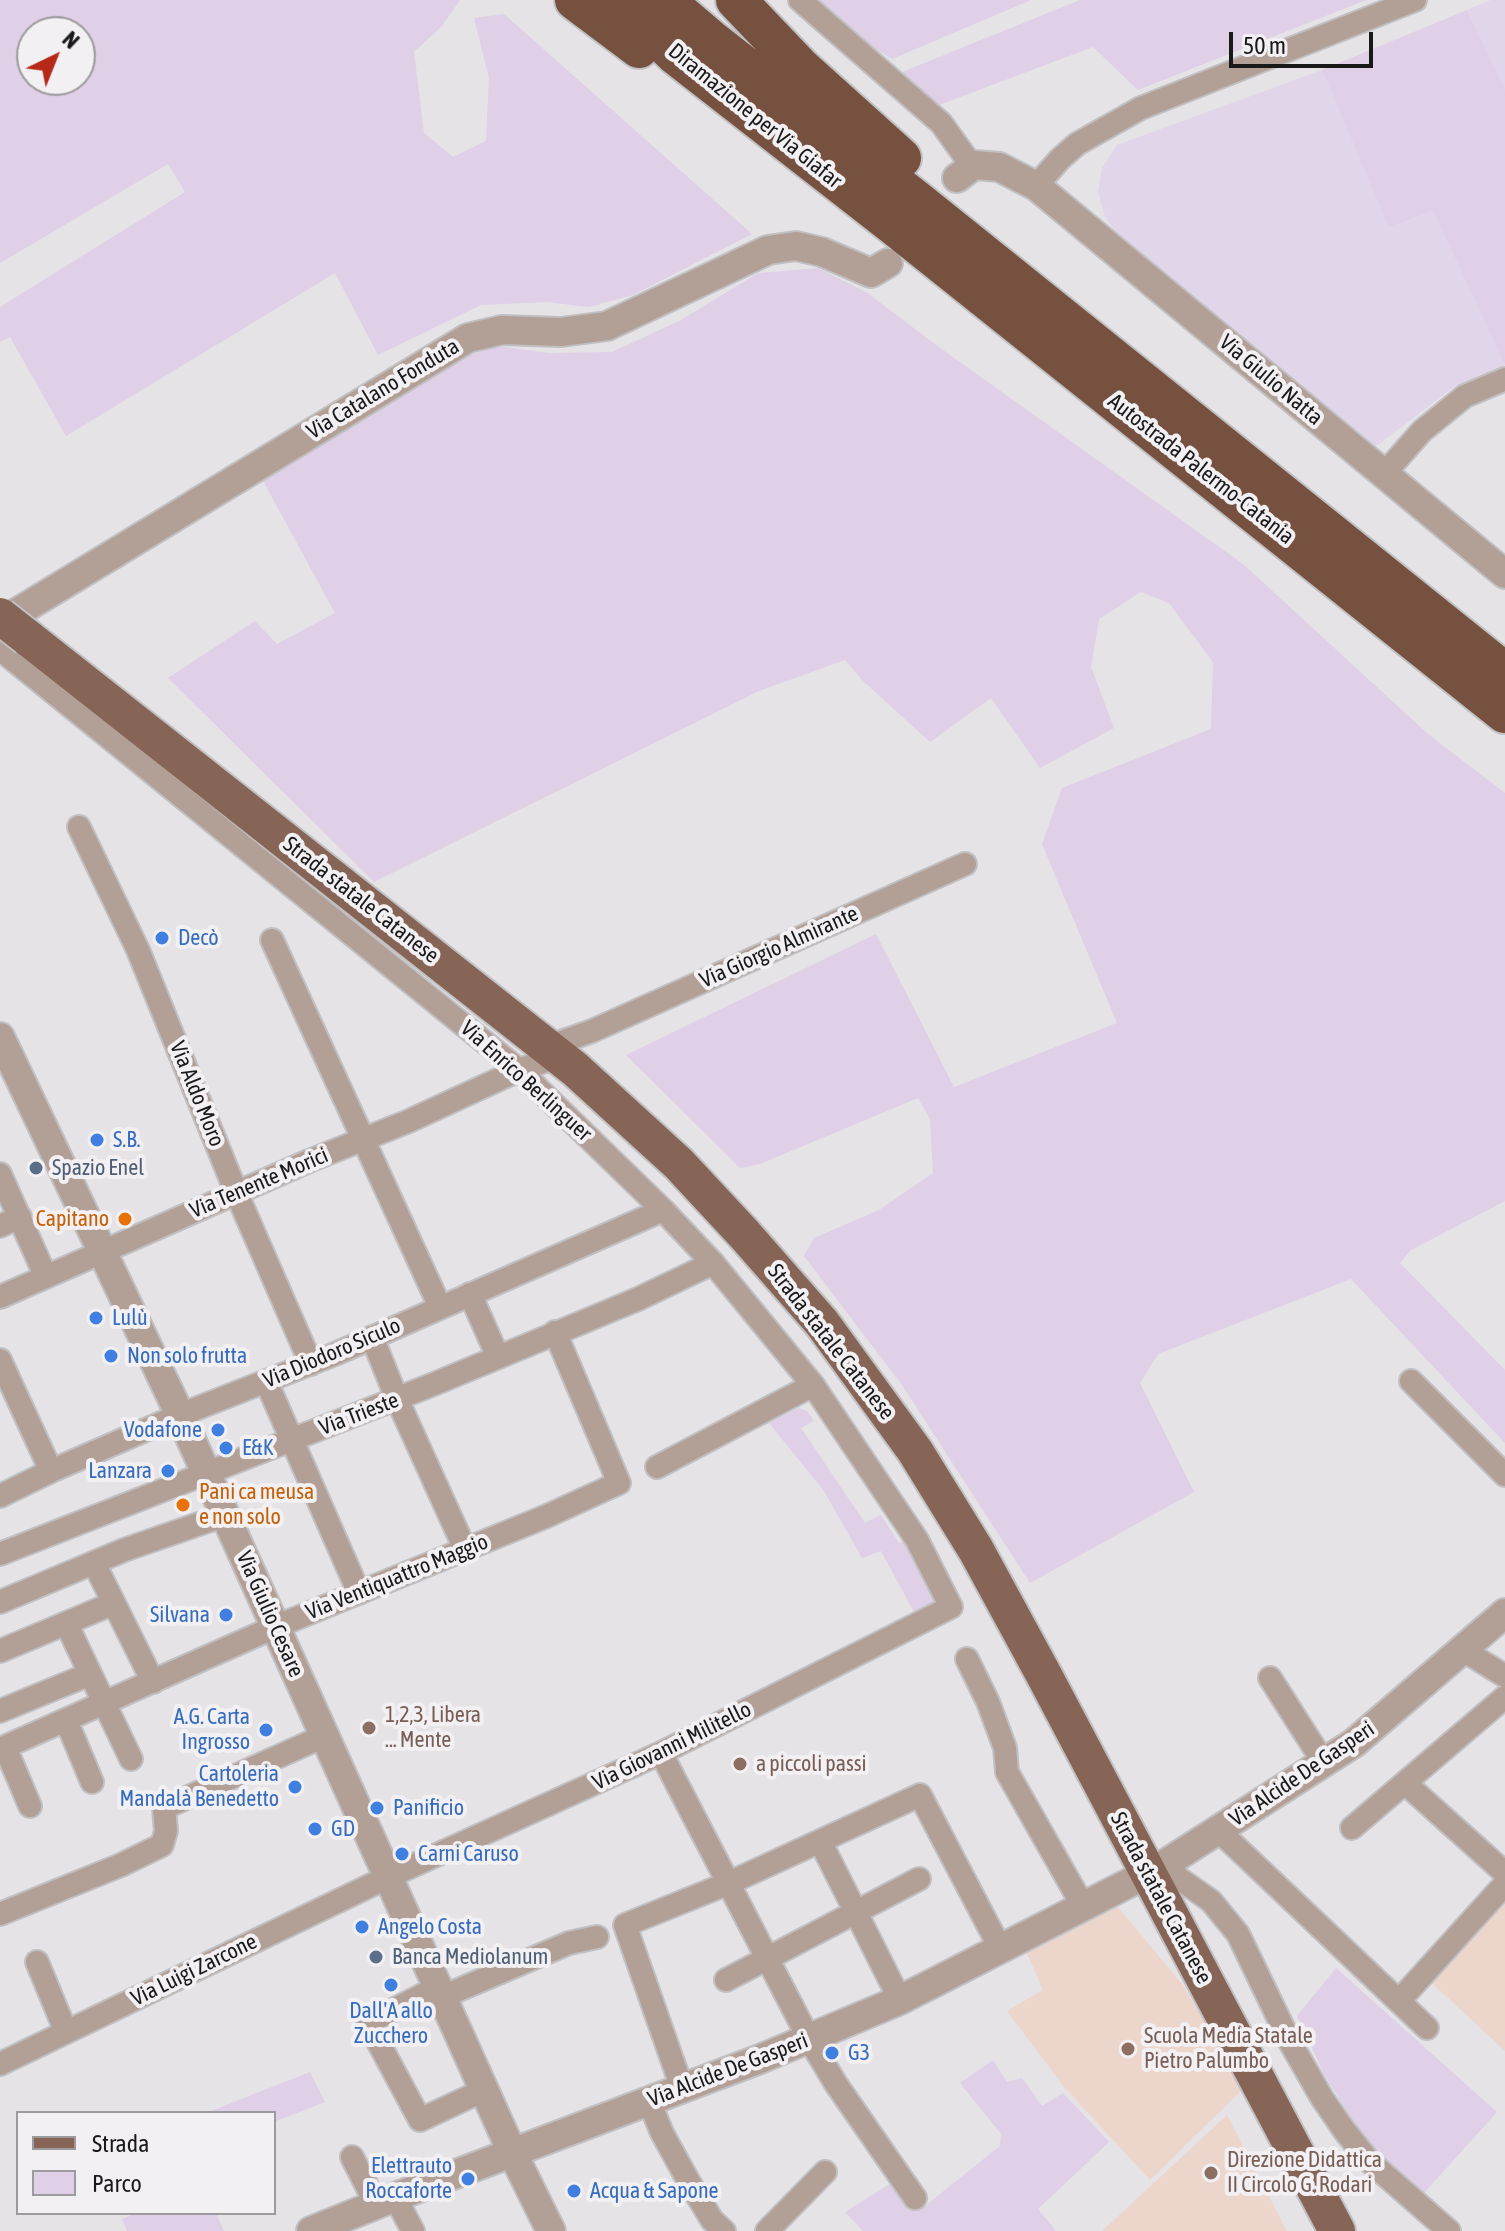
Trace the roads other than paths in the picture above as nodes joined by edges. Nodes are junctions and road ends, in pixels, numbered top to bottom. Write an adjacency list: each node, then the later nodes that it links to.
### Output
1 (575, 0): 13 (highway)
2 (619, 0): 9 (highway, Diramazione per Via Giafar)
3 (664, 0): 9 (highway, Diramazione per Via Giafar)
4 (736, 0): 11 (highway)
5 (800, 0): 7 (street)
6 (1415, 0): 8 (street)
7 (964, 172): 8 (street, Via Giulio Natta)
8 (1036, 186): 12 (street, Via Giulio Natta)
9 (900, 230): 11 (highway, Autostrada Palermo-Catania); 13 (highway, Autostrada Palermo-Catania); 16 (street, Via Catalano Fonduta)
10 (1505, 379): 12 (street)
11 (1160, 396): 17 (highway, Autostrada Palermo-Catania)
12 (1384, 474): 14 (street, Via Giulio Natta)
13 (1298, 547): 18 (highway, Autostrada Palermo-Catania)
14 (1505, 574)
15 (0, 616): 16 (main road, Strada statale Catanese, bridge)
16 (9, 637): 25 (street, Via Enrico Berlinguer); 121 (main road, Strada statale Catanese)
17 (1505, 673)
18 (1505, 713)
19 (79, 827): 28 (street, Via Aldo Moro)
20 (965, 864): 23 (street, Via Giorgio Almirante)
21 (272, 940): 26 (street)
22 (0, 1037): 31 (street, Via Giulio Cesare)
23 (564, 1046)
24 (542, 1058): 25 (street, Via Tenente Morici)
25 (519, 1070): 26 (street, Via Tenente Morici); 29 (street, Via Enrico Berlinguer)
26 (362, 1139): 28 (street, Via Tenente Morici); 36 (street)
27 (0, 1174): 30 (street)
28 (236, 1192): 31 (street, Via Tenente Morici); 41 (street, Via Aldo Moro)
29 (663, 1210): 32 (street, Via Enrico Berlinguer); 34 (street, Via Diodoro Siculo)
30 (10, 1222): 33 (street)
31 (104, 1251): 33 (street, Via Tenente Morici); 46 (street, Via Giulio Cesare)
32 (713, 1263): 37 (street, Via Trieste); 44 (street, Via Enrico Berlinguer)
33 (46, 1277): 35 (street, Via Tenente Morici)
34 (470, 1294): 36 (street, Via Diodoro Siculo); 39 (street)
35 (0, 1297)
36 (440, 1307): 38 (street, Via Diodoro Siculo)
37 (555, 1332): 39 (street, Via Trieste); 54 (street, Via Ventiquattro Maggio)
38 (372, 1337): 41 (street, Via Diodoro Siculo); 45 (street)
39 (498, 1357): 45 (street, Via Trieste)
40 (0, 1360): 49 (street)
41 (311, 1364): 42 (street, Via Diodoro Siculo)
42 (266, 1381): 46 (street, Via Diodoro Siculo); 47 (street)
43 (1411, 1381): 51 (street)
44 (813, 1385): 48 (street); 60 (street, Via Enrico Berlinguer)
45 (397, 1399): 47 (street, Via Trieste); 54 (street)
46 (180, 1415): 49 (street, Via Diodoro Siculo); 50 (street, Via Giulio Cesare)
47 (292, 1440): 50 (street, Via Trieste); 57 (street)
48 (657, 1467)
49 (51, 1471): 52 (street, Via Diodoro Siculo)
50 (207, 1474): 53 (street, Via Giulio Cesare); 55 (street, Via Trieste)
51 (1505, 1475)
52 (0, 1496)
53 (225, 1515): 56 (street); 63 (street, Via Giulio Cesare)
54 (465, 1549): 57 (street, Via Ventiquattro Maggio)
55 (0, 1554)
56 (94, 1563): 58 (street); 59 (street)
57 (359, 1593): 63 (street, Via Ventiquattro Maggio)
58 (0, 1602)
59 (114, 1603): 62 (street); 70 (street)
60 (951, 1607): 77 (street, Via Giovanni Militello)
61 (1505, 1613): 64 (street, Via Alcide De Gasperi)
62 (66, 1623): 65 (street); 67 (street)
63 (275, 1627): 70 (street, Via Ventiquattro Maggio); 75 (street, Via Giulio Cesare)
64 (1463, 1650): 68 (street); 79 (street, Via Alcide De Gasperi)
65 (0, 1651)
66 (967, 1659): 93 (street)
67 (90, 1674): 72 (street); 73 (street)
68 (1505, 1676)
69 (1270, 1678): 79 (street)
70 (153, 1682): 72 (street, Via Ventiquattro Maggio)
71 (1505, 1697): 81 (street)
72 (104, 1703): 74 (street, Via Ventiquattro Maggio); 78 (street)
73 (0, 1711)
74 (66, 1720): 76 (street, Via Ventiquattro Maggio); 80 (street)
75 (324, 1736): 88 (street, Via Giulio Cesare); 95 (street)
76 (3, 1748): 82 (street)
77 (661, 1753): 88 (street, Via Giovanni Militello); 91 (street)
78 (131, 1759)
79 (1324, 1763): 84 (street, Via Alcide De Gasperi)
80 (92, 1782)
81 (1405, 1783): 83 (street); 87 (street)
82 (30, 1806)
83 (1352, 1828)
84 (1218, 1830): 86 (street, Via Alcide De Gasperi); 103 (street)
85 (820, 1841): 91 (street); 94 (street); 97 (street)
86 (1167, 1863): 122 (street)
87 (1505, 1873)
88 (388, 1877): 101 (street, Via Giulio Cesare); 105 (street, Via Luigi Zarcone)
89 (919, 1879): 94 (street)
90 (1133, 1881): 93 (street, Via Alcide De Gasperi)
91 (729, 1883): 98 (street); 108 (street)
92 (1505, 1884): 103 (street)
93 (1083, 1906): 97 (street, Via Alcide De Gasperi)
94 (856, 1912): 98 (street); 102 (street)
95 (0, 1914)
96 (597, 1937): 101 (street)
97 (1000, 1948): 102 (street, Via Alcide De Gasperi)
98 (767, 1957): 100 (street); 106 (street)
99 (37, 1962): 105 (street)
100 (726, 1980)
101 (440, 1992): 109 (street, Via Giulio Cesare); 109 (street)
102 (900, 2000): 106 (street, Via Alcide De Gasperi)
103 (1399, 2001): 104 (street)
104 (1427, 2028)
105 (66, 2032): 107 (street, Via Luigi Zarcone)
106 (809, 2039): 108 (street, Via Alcide De Gasperi); 114 (street)
107 (0, 2064)
108 (682, 2088): 110 (street, Via Alcide De Gasperi)
109 (484, 2090): 111 (street, Via Giulio Cesare)
110 (649, 2101): 111 (street, Via Alcide De Gasperi); 119 (street)
111 (512, 2152): 115 (street, Via Alcide De Gasperi); 118 (street, Via Giulio Cesare)
112 (352, 2157): 115 (street)
113 (825, 2172): 120 (street)
114 (915, 2198)
115 (385, 2200): 116 (street, Via Alcide De Gasperi); 117 (street)
116 (311, 2231)
117 (413, 2231)
118 (551, 2231)
119 (724, 2231)
120 (767, 2231)
121 (1337, 2231)
122 (1449, 2231)

